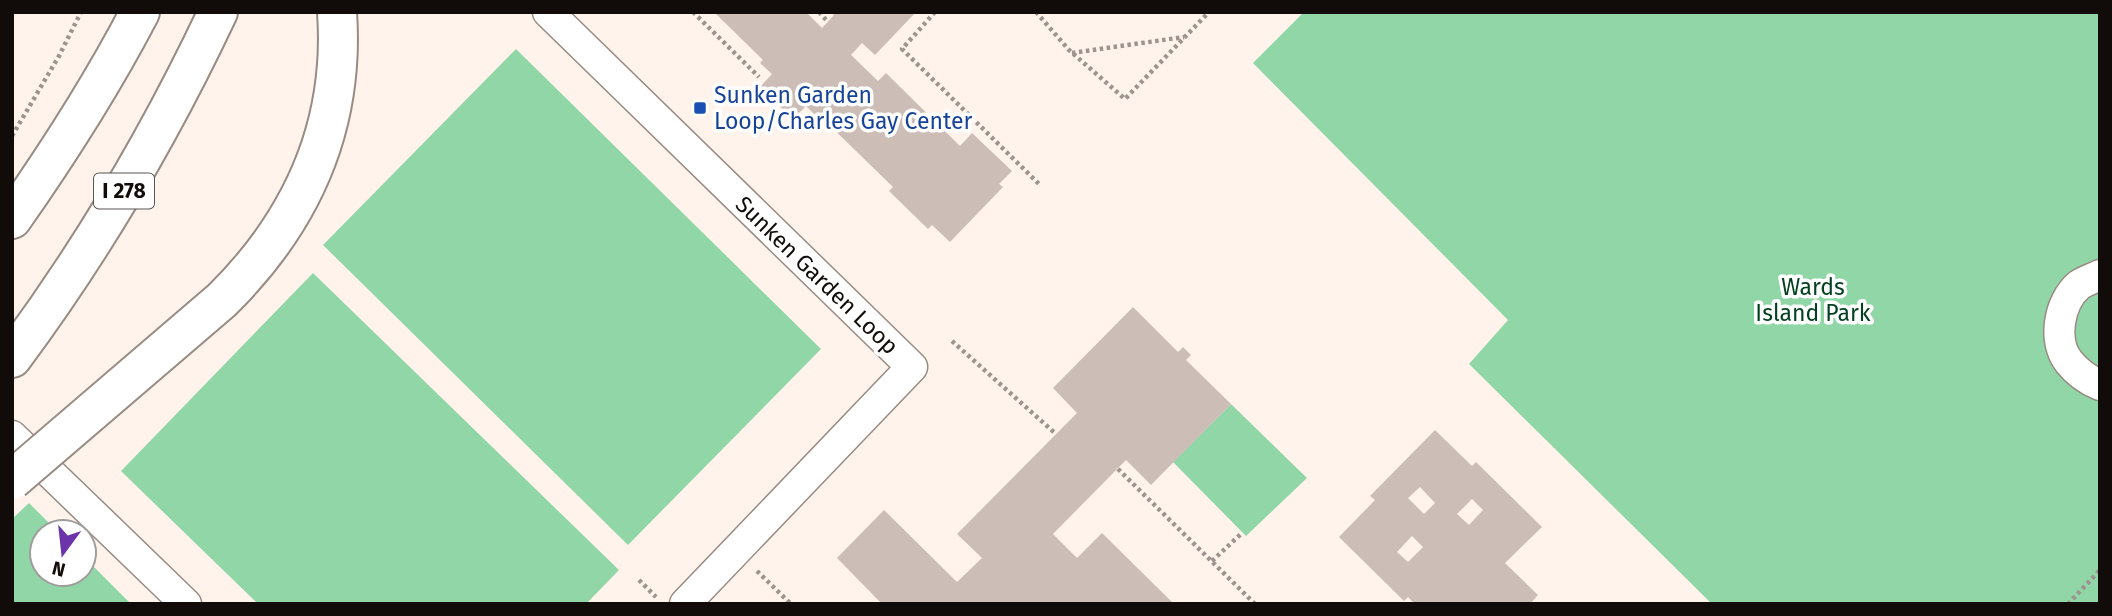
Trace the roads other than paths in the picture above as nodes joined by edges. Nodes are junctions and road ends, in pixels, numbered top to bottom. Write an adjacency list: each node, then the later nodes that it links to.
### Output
1 (140, 12): 5 (highway)
2 (218, 12): 7 (highway, I 278)
3 (337, 12): 10 (highway, bridge)
4 (548, 12): 12 (street, Sunken Garden Loop)
5 (12, 219)
6 (2100, 275): 8 (street)
7 (12, 358)
8 (2100, 385)
9 (12, 436): 11 (street)
10 (12, 480)
11 (186, 604)
12 (685, 604)

